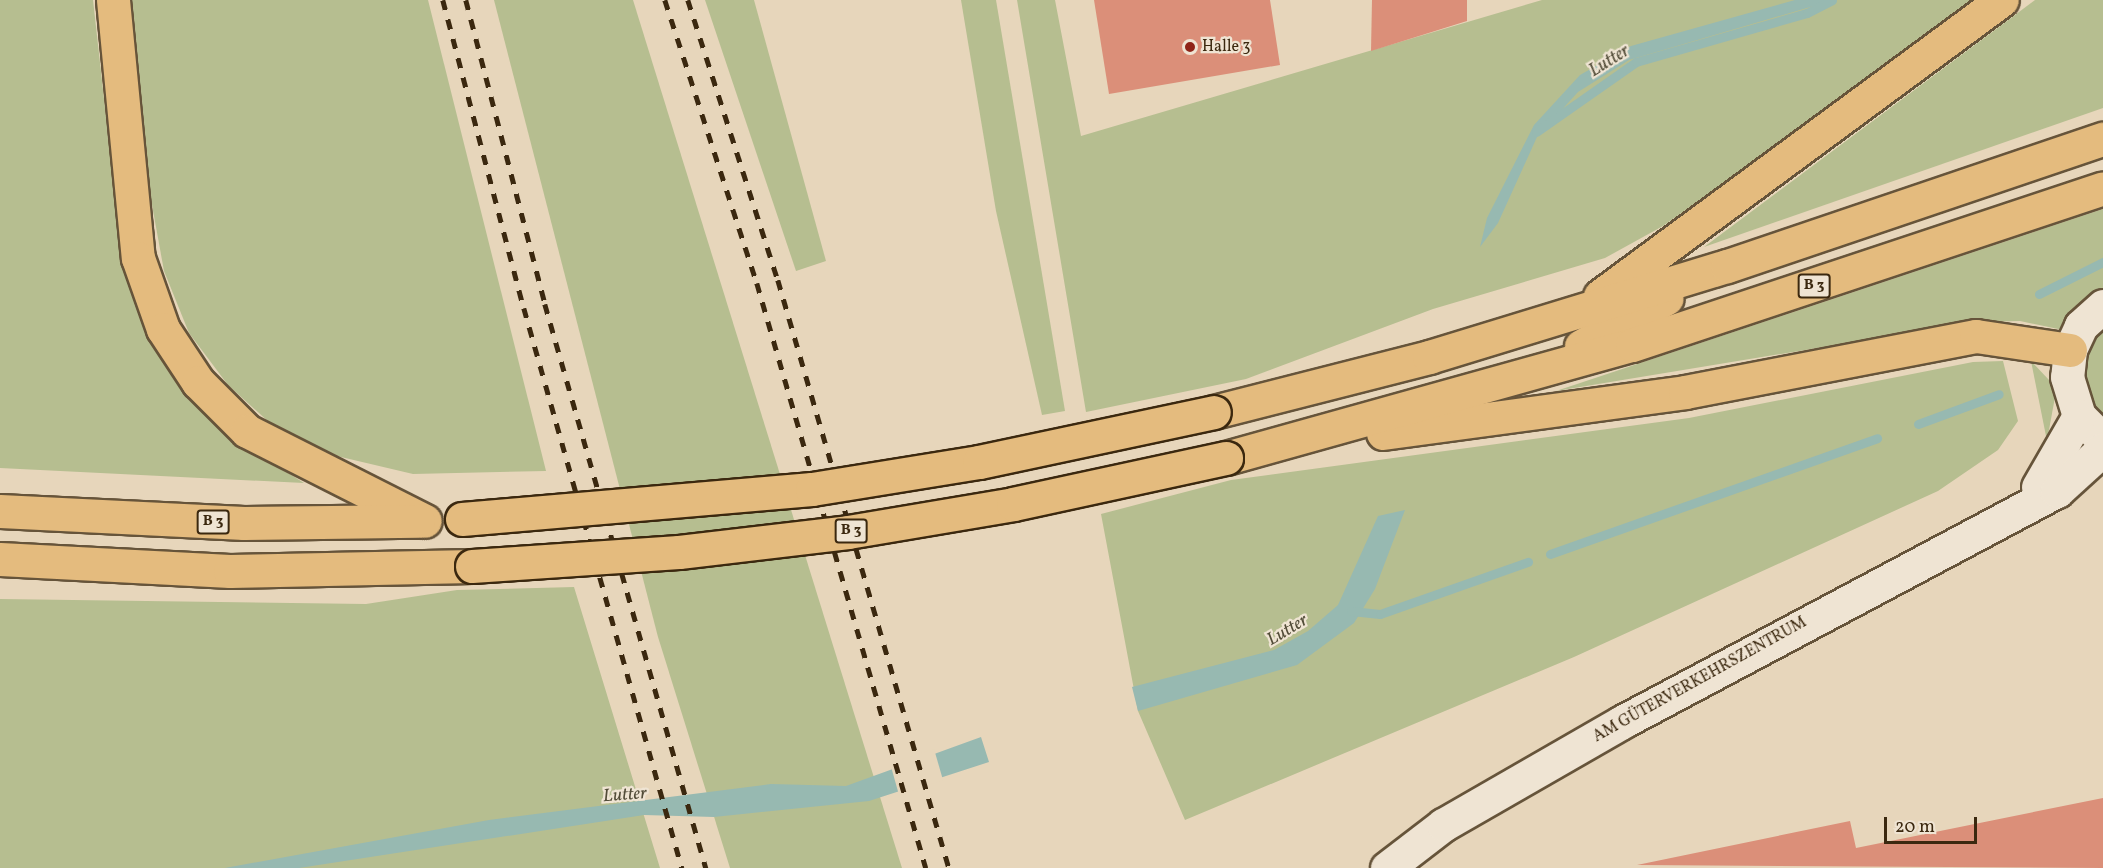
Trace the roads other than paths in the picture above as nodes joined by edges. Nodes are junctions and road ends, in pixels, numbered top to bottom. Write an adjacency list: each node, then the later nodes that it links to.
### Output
1 (113, 0): 16 (highway, B 3)
2 (2002, 0): 7 (highway)
3 (2103, 138): 5 (highway, B 3)
4 (2103, 188): 9 (highway, B 3)
5 (1727, 266): 7 (highway, B 3); 9 (highway, B 3)
6 (2103, 306): 8 (street)
7 (1580, 310): 16 (highway, B 3, bridge)
8 (2070, 350): 10 (street); 11 (highway)
9 (1522, 379): 11 (highway, B 3)
10 (2079, 416): 12 (street); 14 (street)
11 (1321, 435): 17 (highway, B 3, bridge)
12 (2103, 440)
13 (2103, 449): 14 (street, AM GÜTERVERKEHRSZENTRUM)
14 (2024, 510): 18 (street, AM GÜTERVERKEHRSZENTRUM)
15 (0, 511): 16 (highway, B 3)
16 (425, 521)
17 (0, 559)
18 (1387, 868)

